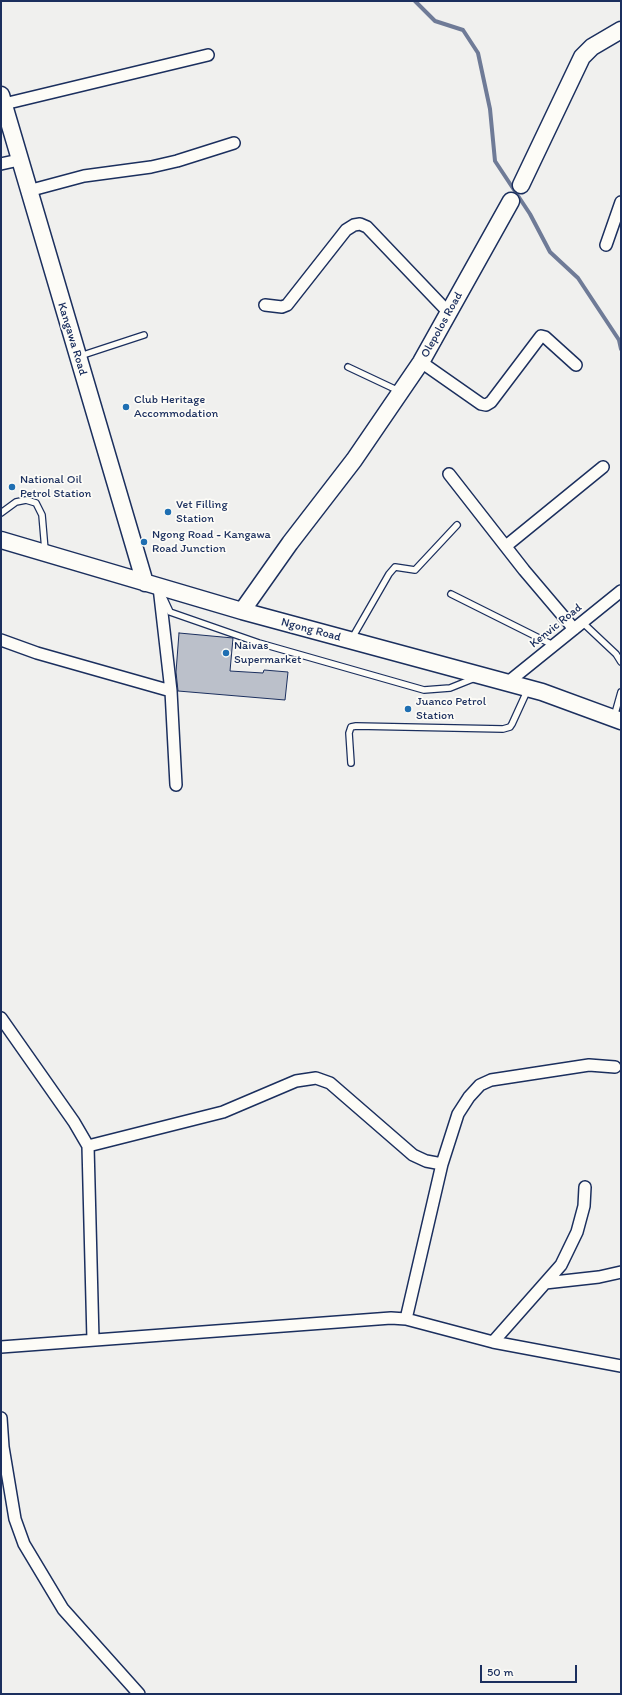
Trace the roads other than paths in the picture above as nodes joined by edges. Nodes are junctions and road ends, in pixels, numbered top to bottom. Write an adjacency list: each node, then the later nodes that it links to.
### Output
1 (621, 30): 7 (street, Olepolos Road)
2 (208, 55): 3 (street)
3 (3, 100): 5 (street, Kangawa Road)
4 (234, 143): 8 (street)
5 (19, 160): 6 (street); 8 (street, Kangawa Road)
6 (1, 164)
7 (521, 185): 9 (street, Olepolos Road)
8 (28, 191): 15 (street, Kangawa Road)
9 (512, 201): 13 (street, Olepolos Road)
10 (621, 202): 11 (street)
11 (606, 245)
12 (265, 305): 13 (street)
13 (449, 313): 16 (street, Olepolos Road)
14 (144, 335): 15 (lane)
15 (78, 357): 27 (street, Kangawa Road)
16 (421, 362): 17 (street); 19 (street, Olepolos Road)
17 (576, 365)
18 (348, 367): 19 (lane)
19 (402, 392): 30 (street, Olepolos Road)
20 (603, 467): 25 (street)
21 (449, 474): 25 (street)
22 (1, 513): 26 (lane)
23 (457, 525): 33 (lane)
24 (1, 540): 26 (street, Ngong Road)
25 (506, 546): 31 (street)
26 (45, 553): 27 (street, Ngong Road)
27 (152, 585): 30 (street, Ngong Road); 36 (lane); 39 (street)
28 (621, 591): 31 (street, Kenvic Road)
29 (452, 594): 34 (lane)
30 (242, 611): 33 (street, Ngong Road)
31 (578, 625): 34 (street, Kenvic Road); 35 (lane)
32 (1, 640): 39 (street)
33 (351, 640): 36 (street, Ngong Road)
34 (553, 645): 37 (street, Kenvic Road)
35 (621, 662)
36 (481, 675): 37 (street, Ngong Road)
37 (507, 683): 38 (street, Ngong Road)
38 (528, 688): 41 (street, Ngong Road); 42 (lane)
39 (171, 692): 43 (street)
40 (621, 692): 41 (lane)
41 (617, 720)
42 (351, 763)
43 (176, 785)
44 (1, 1018): 46 (street)
45 (615, 1067): 47 (street)
46 (88, 1146): 47 (street); 52 (street)
47 (442, 1164): 51 (street)
48 (585, 1187): 50 (street)
49 (621, 1272): 50 (street)
50 (545, 1283): 53 (street)
51 (406, 1319): 52 (street); 53 (street)
52 (93, 1340): 54 (street)
53 (493, 1342): 55 (street)
54 (1, 1347)
55 (621, 1366)
56 (1, 1418): 57 (street)
57 (135, 1692)

